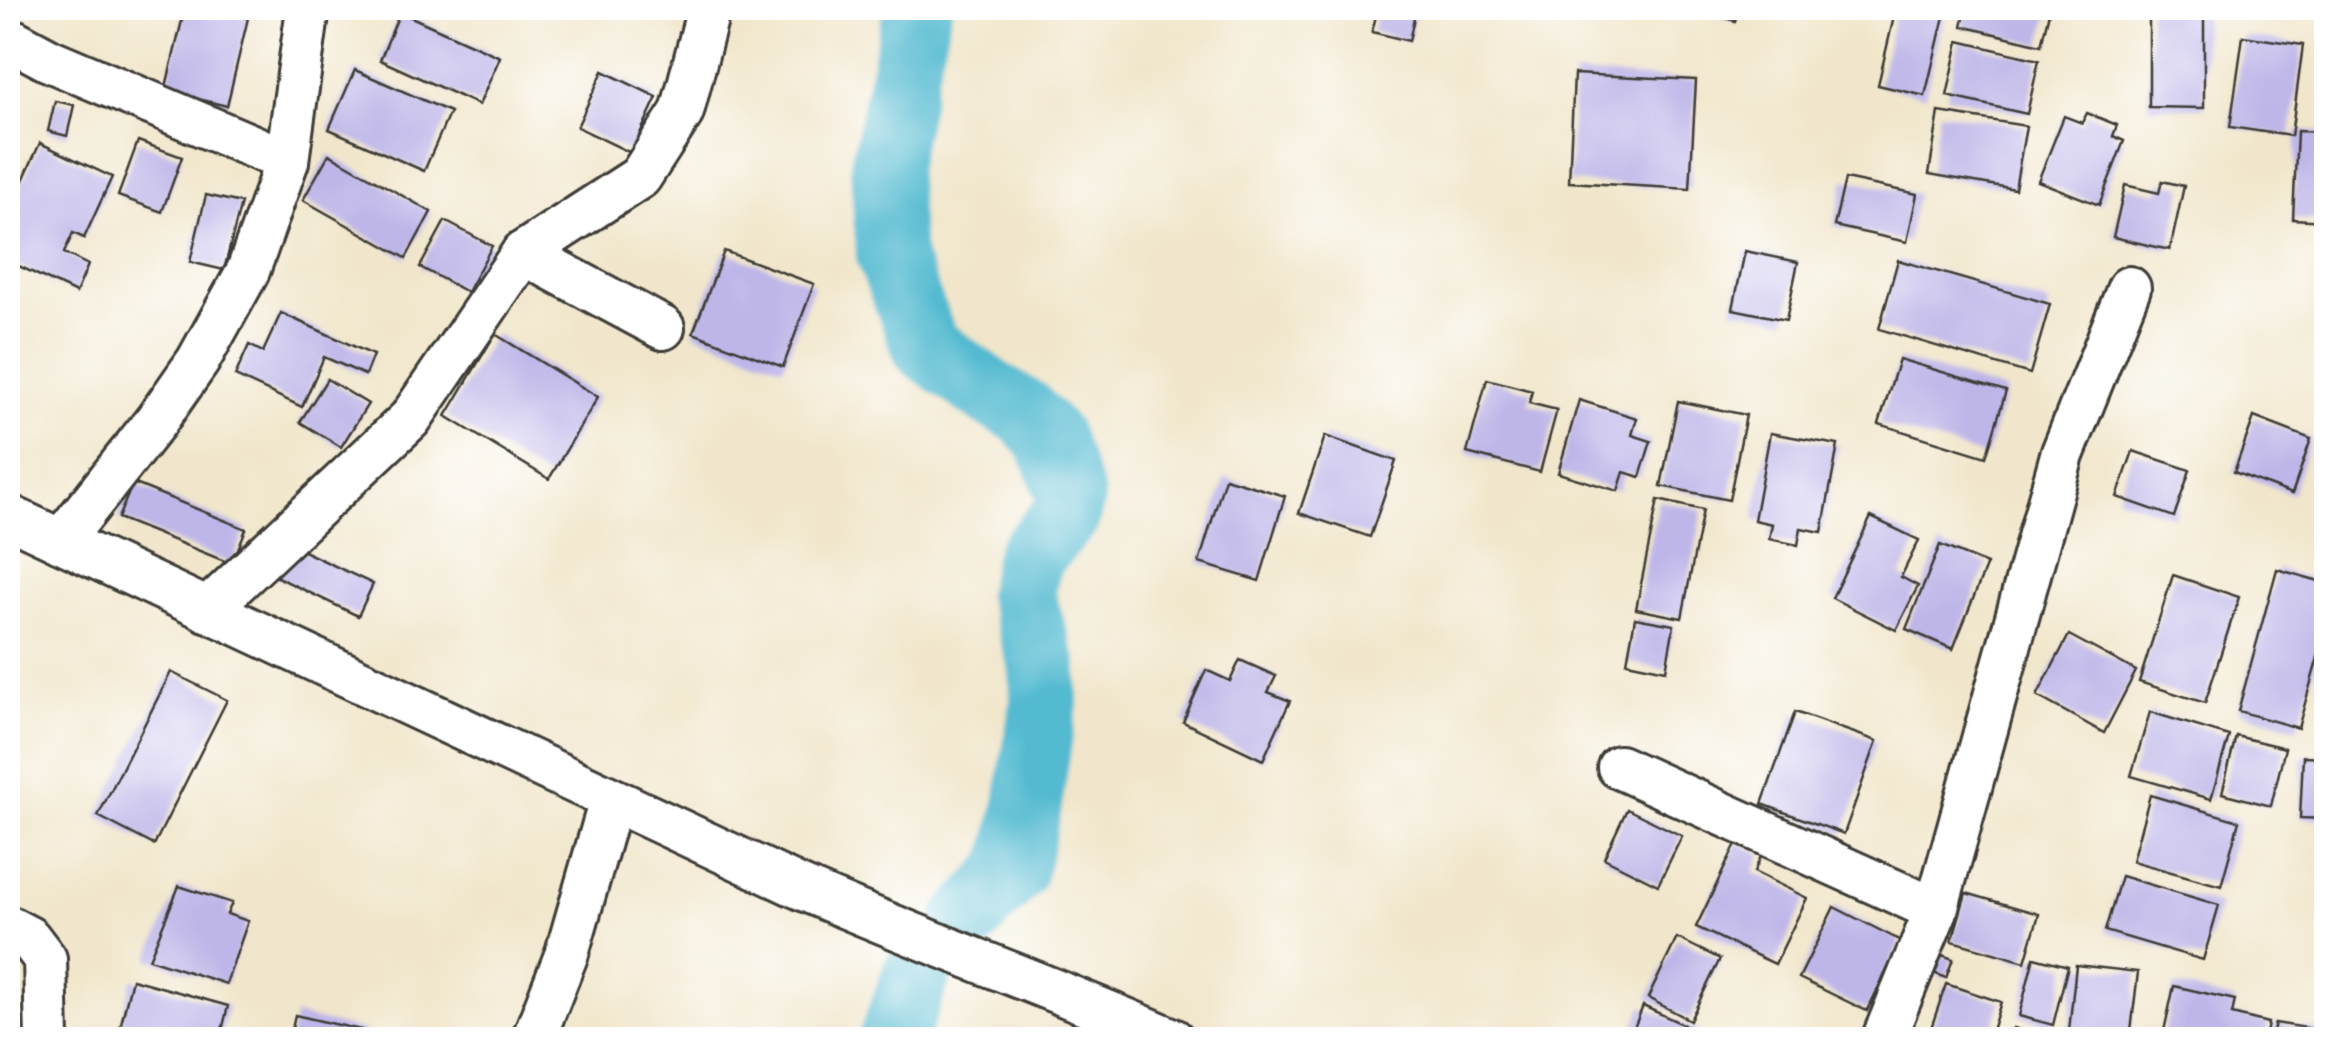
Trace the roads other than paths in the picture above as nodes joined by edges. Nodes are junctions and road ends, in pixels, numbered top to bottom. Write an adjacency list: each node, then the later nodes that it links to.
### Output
1 (308, 8): 4 (street)
2 (709, 8): 5 (street)
3 (8, 38): 4 (street)
4 (287, 161): 9 (street)
5 (523, 253): 7 (street); 10 (street)
6 (2128, 288): 13 (street)
7 (663, 328)
8 (8, 516): 9 (street)
9 (61, 541): 10 (street)
10 (207, 610): 12 (street)
11 (1619, 767): 13 (street)
12 (610, 800): 16 (street); 17 (street)
13 (1936, 910): 18 (street)
14 (8, 927): 15 (street)
15 (46, 1040)
16 (534, 1040)
17 (1173, 1040)
18 (1883, 1040)

